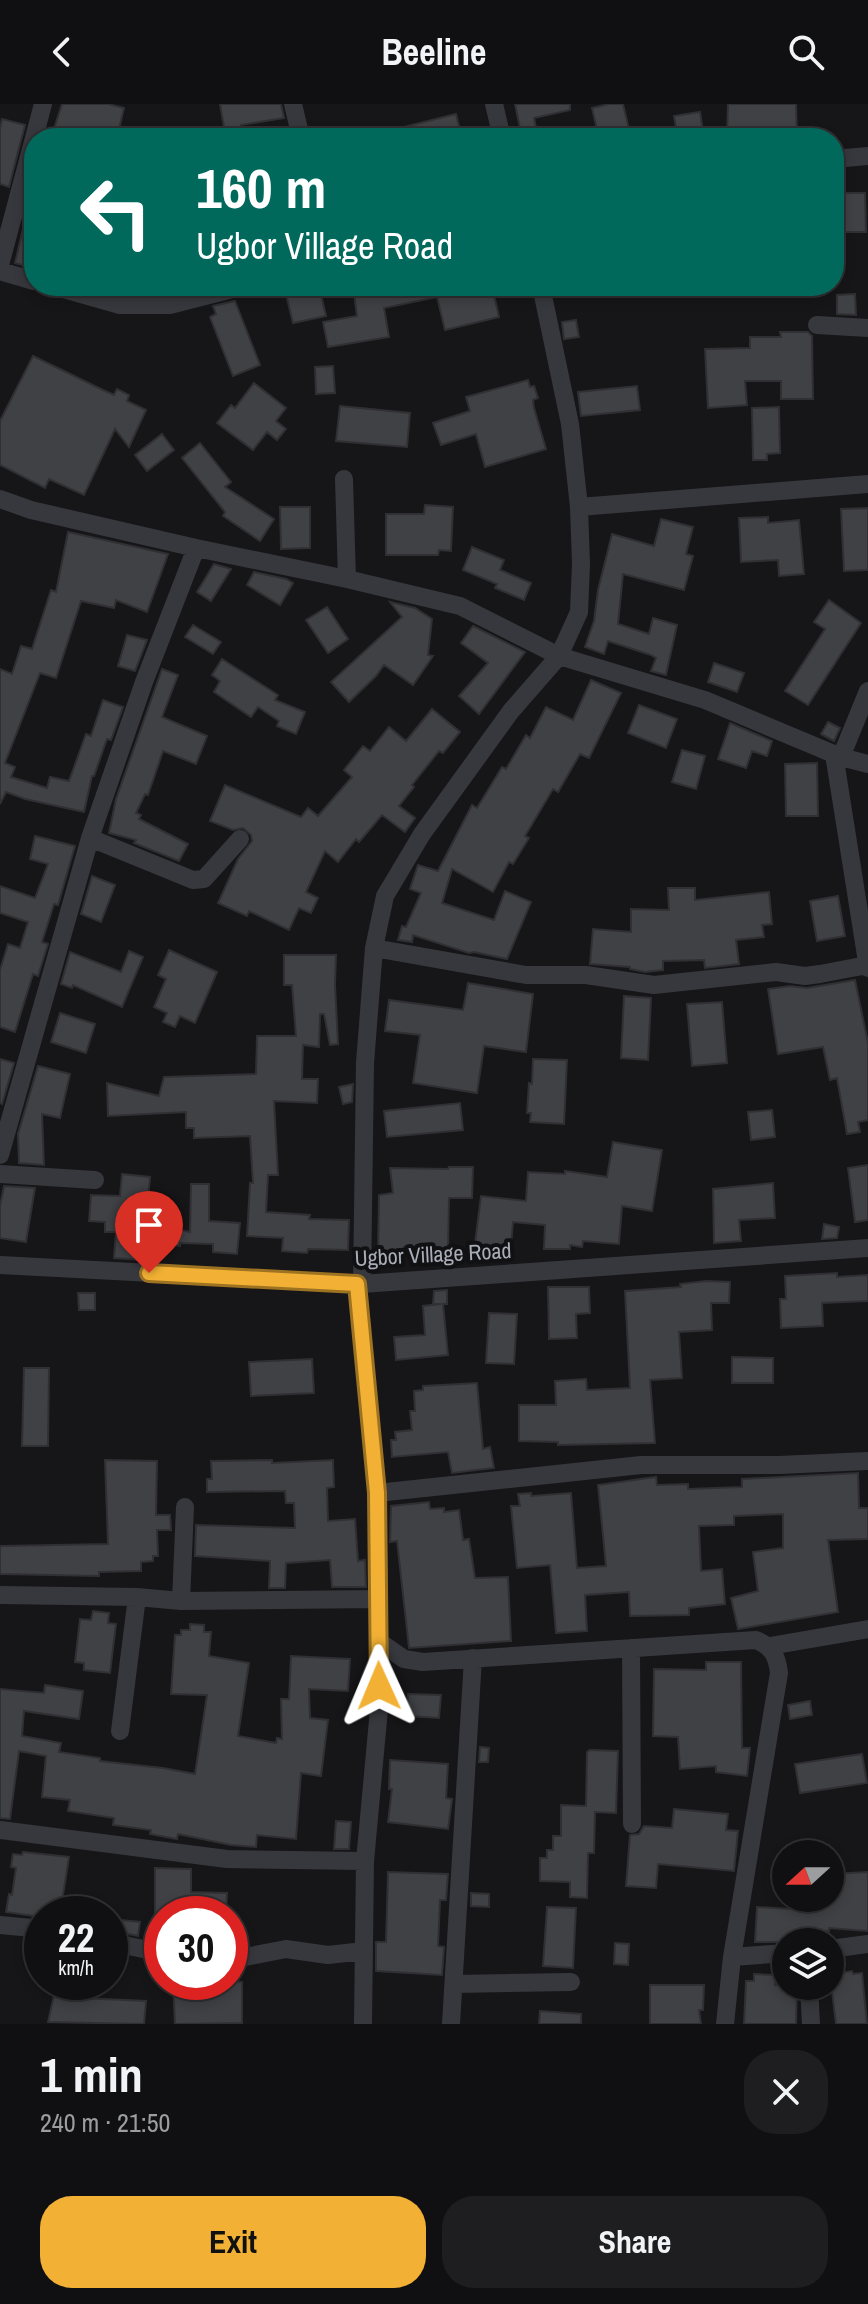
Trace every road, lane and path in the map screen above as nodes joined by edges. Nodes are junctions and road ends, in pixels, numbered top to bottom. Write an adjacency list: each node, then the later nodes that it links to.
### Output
1 (293, 104): 5 (street)
2 (494, 104): 6 (street)
3 (41, 105): 4 (street)
4 (36, 128)
5 (299, 128)
6 (500, 128)
7 (868, 156): 8 (street)
8 (844, 158)
9 (24, 175): 10 (street)
10 (0, 265)
11 (0, 271): 12 (street)
12 (24, 278)
13 (88, 296): 14 (street)
14 (205, 296)
15 (543, 296): 21 (street)
16 (817, 325): 17 (street)
17 (868, 328)
18 (344, 479): 23 (street)
19 (868, 484): 21 (street)
20 (0, 499): 22 (street)
21 (579, 507): 24 (street)
22 (196, 548): 23 (street); 28 (street)
23 (347, 579): 24 (street)
24 (559, 656): 26 (street); 30 (street)
25 (868, 691): 26 (street)
26 (837, 755): 27 (street); 31 (street)
27 (868, 764)
28 (90, 838): 29 (street); 32 (street)
29 (240, 839)
30 (374, 948): 31 (street); 38 (street)
31 (868, 966)
32 (7, 1110): 33 (street)
33 (0, 1155)
34 (0, 1174): 35 (street)
35 (95, 1180)
36 (868, 1248): 38 (street, Ugbor Village Road)
37 (0, 1265): 38 (street, Ugbor Village Road)
38 (360, 1284): 40 (street)
39 (868, 1461): 40 (street)
40 (377, 1493): 44 (street)
41 (185, 1507): 45 (street)
42 (0, 1595): 43 (street)
43 (137, 1597): 45 (street); 51 (street)
44 (379, 1599): 45 (street); 47 (street)
45 (181, 1601)
46 (868, 1629): 48 (street)
47 (378, 1641): 50 (street); 54 (street)
48 (770, 1646): 49 (street); 62 (street)
49 (631, 1648): 50 (street); 52 (street)
50 (473, 1658): 64 (street)
51 (120, 1731)
52 (632, 1824)
53 (0, 1830): 54 (street)
54 (365, 1861): 59 (street)
55 (0, 1925): 56 (street)
56 (24, 1927)
57 (868, 1944): 58 (street)
58 (844, 1947)
59 (364, 1951): 61 (street); 66 (street)
60 (772, 1954): 62 (street)
61 (248, 1956)
62 (732, 1957): 68 (street)
63 (571, 1982): 64 (street)
64 (454, 1984): 67 (street)
65 (810, 2000): 69 (street)
66 (363, 2024)
67 (451, 2024)
68 (725, 2024)
69 (811, 2024)

